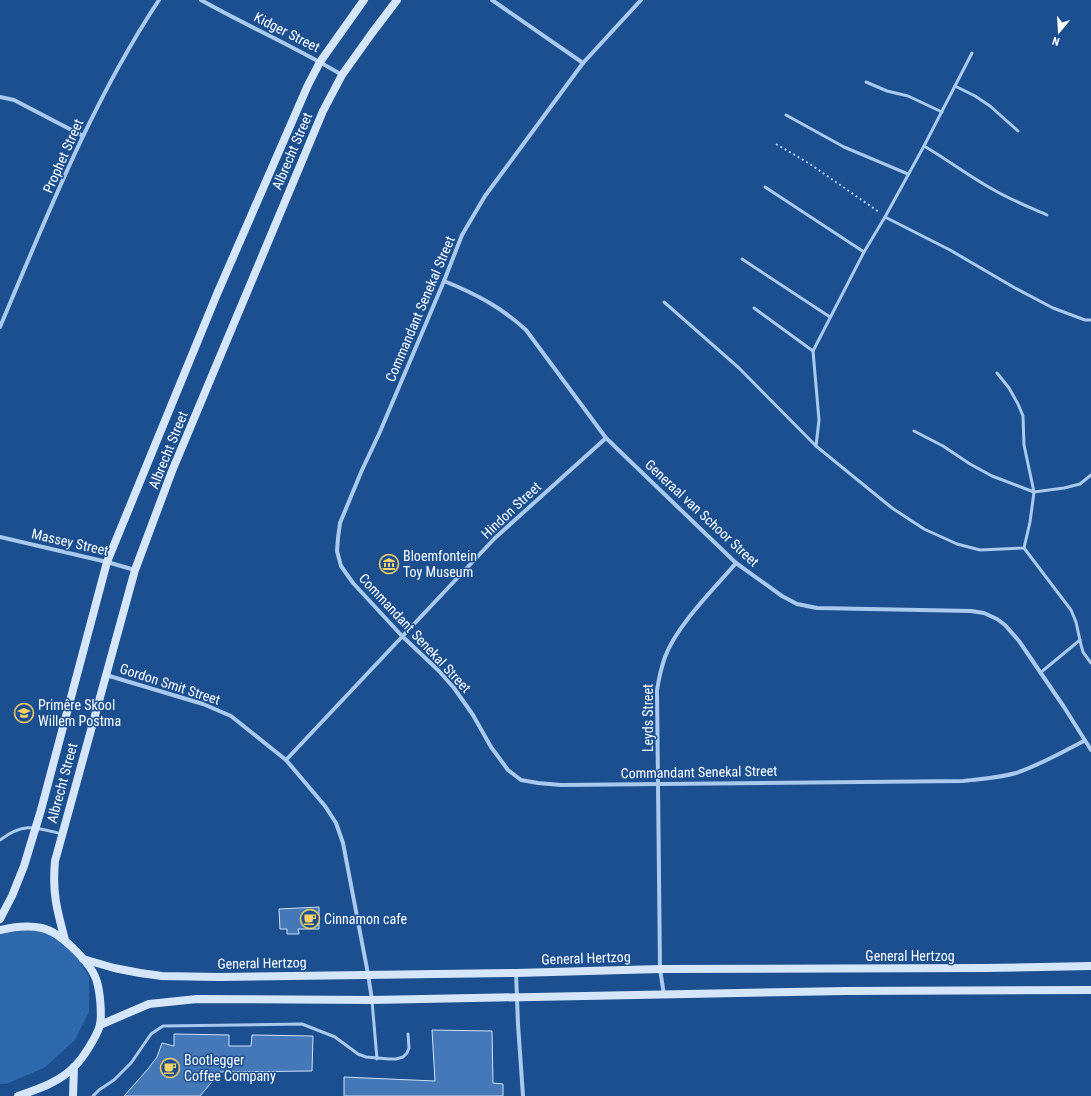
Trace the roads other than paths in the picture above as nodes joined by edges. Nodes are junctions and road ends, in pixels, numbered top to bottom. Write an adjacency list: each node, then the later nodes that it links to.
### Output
1 (158, 0): 17 (street, Prophet Street)
2 (201, 0): 8 (street, Kidger Street)
3 (364, 0): 8 (street, Albrecht Street)
4 (397, 0): 10 (street, Albrecht Street)
5 (492, 0): 9 (street)
6 (641, 0): 9 (street, Commandant Senekal Street)
7 (972, 53): 12 (lane)
8 (320, 62): 10 (street, Kidger Street); 40 (street, Albrecht Street)
9 (583, 63): 25 (street, Commandant Senekal Street)
10 (342, 75): 42 (street, Albrecht Street)
11 (866, 82): 14 (lane)
12 (955, 86): 14 (lane); 16 (lane)
13 (0, 96): 17 (street)
14 (942, 112): 18 (lane)
15 (786, 115): 19 (lane)
16 (1018, 131)
17 (83, 136): 30 (street, Prophet Street)
18 (924, 146): 19 (lane); 21 (lane)
19 (908, 174): 22 (lane)
20 (765, 187): 23 (lane)
21 (1047, 215)
22 (885, 216): 23 (lane); 29 (lane)
23 (864, 252): 28 (lane)
24 (742, 259): 28 (lane)
25 (444, 281): 34 (street, Generaal van Schoor Street); 43 (street, Commandant Senekal Street)
26 (664, 302): 35 (lane)
27 (754, 308): 31 (lane)
28 (830, 317): 31 (lane)
29 (1091, 320)
30 (0, 327)
31 (813, 351): 35 (lane)
32 (997, 373): 37 (lane)
33 (914, 431): 37 (lane)
34 (606, 438): 41 (street, Generaal van Schoor Street); 43 (street, Hindon Street)
35 (816, 446): 39 (lane)
36 (1091, 475): 37 (lane)
37 (1034, 492): 39 (lane)
38 (0, 537): 40 (street, Massey Street)
39 (1024, 548): 44 (lane)
40 (107, 562): 42 (street, Massey Street); 52 (street, Albrecht Street)
41 (736, 562): 46 (street, Generaal van Schoor Street); 51 (street, Leyds Street)
42 (135, 570): 47 (street, Albrecht Street)
43 (402, 636): 50 (street, Hindon Street); 51 (street, Commandant Senekal Street)
44 (1080, 640): 45 (lane); 46 (lane)
45 (1091, 663)
46 (1040, 673): 48 (street, Generaal van Schoor Street)
47 (105, 674): 50 (street, Gordon Smit Street); 53 (street, Albrecht Street)
48 (1084, 741): 49 (street, Generaal van Schoor Street); 51 (street, Commandant Senekal Street)
49 (1091, 750)
50 (286, 760): 62 (street, Gordon Smit Street)
51 (659, 783): 60 (street, Leyds Street)
52 (36, 827): 53 (lane); 54 (lane); 55 (street, Albrecht Street)
53 (62, 834): 57 (street, Albrecht Street)
54 (0, 840)
55 (0, 919)
56 (0, 930): 57 (street)
57 (65, 940): 58 (street)
58 (84, 959): 62 (street, General Hertzog); 67 (street)
59 (1091, 966): 60 (street, General Hertzog)
60 (660, 968): 61 (street, General Hertzog); 64 (street, Leyds Street)
61 (516, 973): 62 (street, General Hertzog); 65 (street)
62 (368, 974): 66 (street, Gordon Smit Street)
63 (1091, 990): 64 (street)
64 (664, 995): 65 (street)
65 (517, 997): 66 (street); 74 (street)
66 (372, 1000): 67 (street); 69 (lane)
67 (100, 1025): 70 (street)
68 (408, 1034): 69 (lane)
69 (377, 1059): 73 (lane)
70 (74, 1067): 71 (street); 72 (street)
71 (18, 1096)
72 (73, 1096)
73 (93, 1096)
74 (523, 1096)

